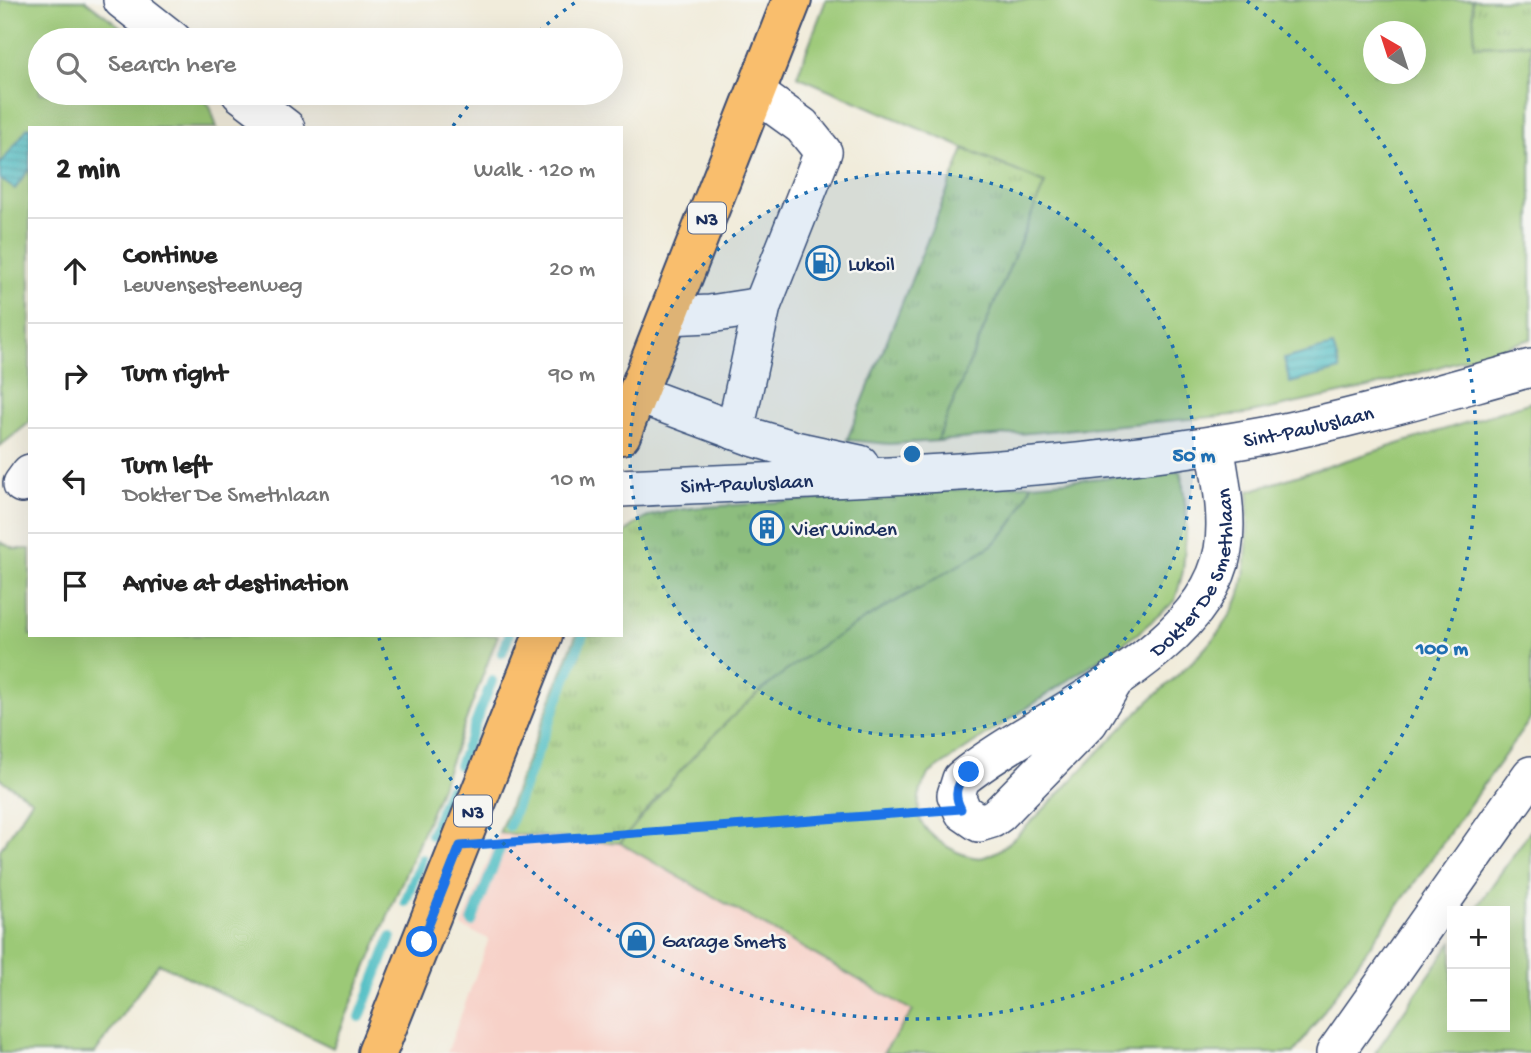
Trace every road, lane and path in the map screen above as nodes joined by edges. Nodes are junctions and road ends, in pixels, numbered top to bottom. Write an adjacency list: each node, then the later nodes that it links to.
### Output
1 (122, 0): 3 (street)
2 (792, 0): 4 (main road, N3)
3 (158, 28)
4 (756, 93): 7 (street); 8 (main road, N3)
5 (254, 105): 6 (street)
6 (277, 125)
7 (762, 306): 8 (street); 12 (street)
8 (668, 316): 10 (main road, N3)
9 (1531, 368): 13 (street, Sint-Pauluslaan)
10 (637, 394): 11 (main road, N3); 12 (street, Sint-Pauluslaan)
11 (623, 430)
12 (735, 431): 14 (street, Sint-Pauluslaan)
13 (1215, 444): 14 (street, Sint-Pauluslaan); 18 (street, Dokter De Smethlaan)
14 (913, 475): 15 (street, Sint-Pauluslaan)
15 (623, 488)
16 (541, 637): 19 (main road, N3)
17 (1531, 775): 21 (street)
18 (961, 809): 19 (path)
19 (460, 846): 20 (main road, N3)
20 (377, 1053)
21 (1335, 1053)

